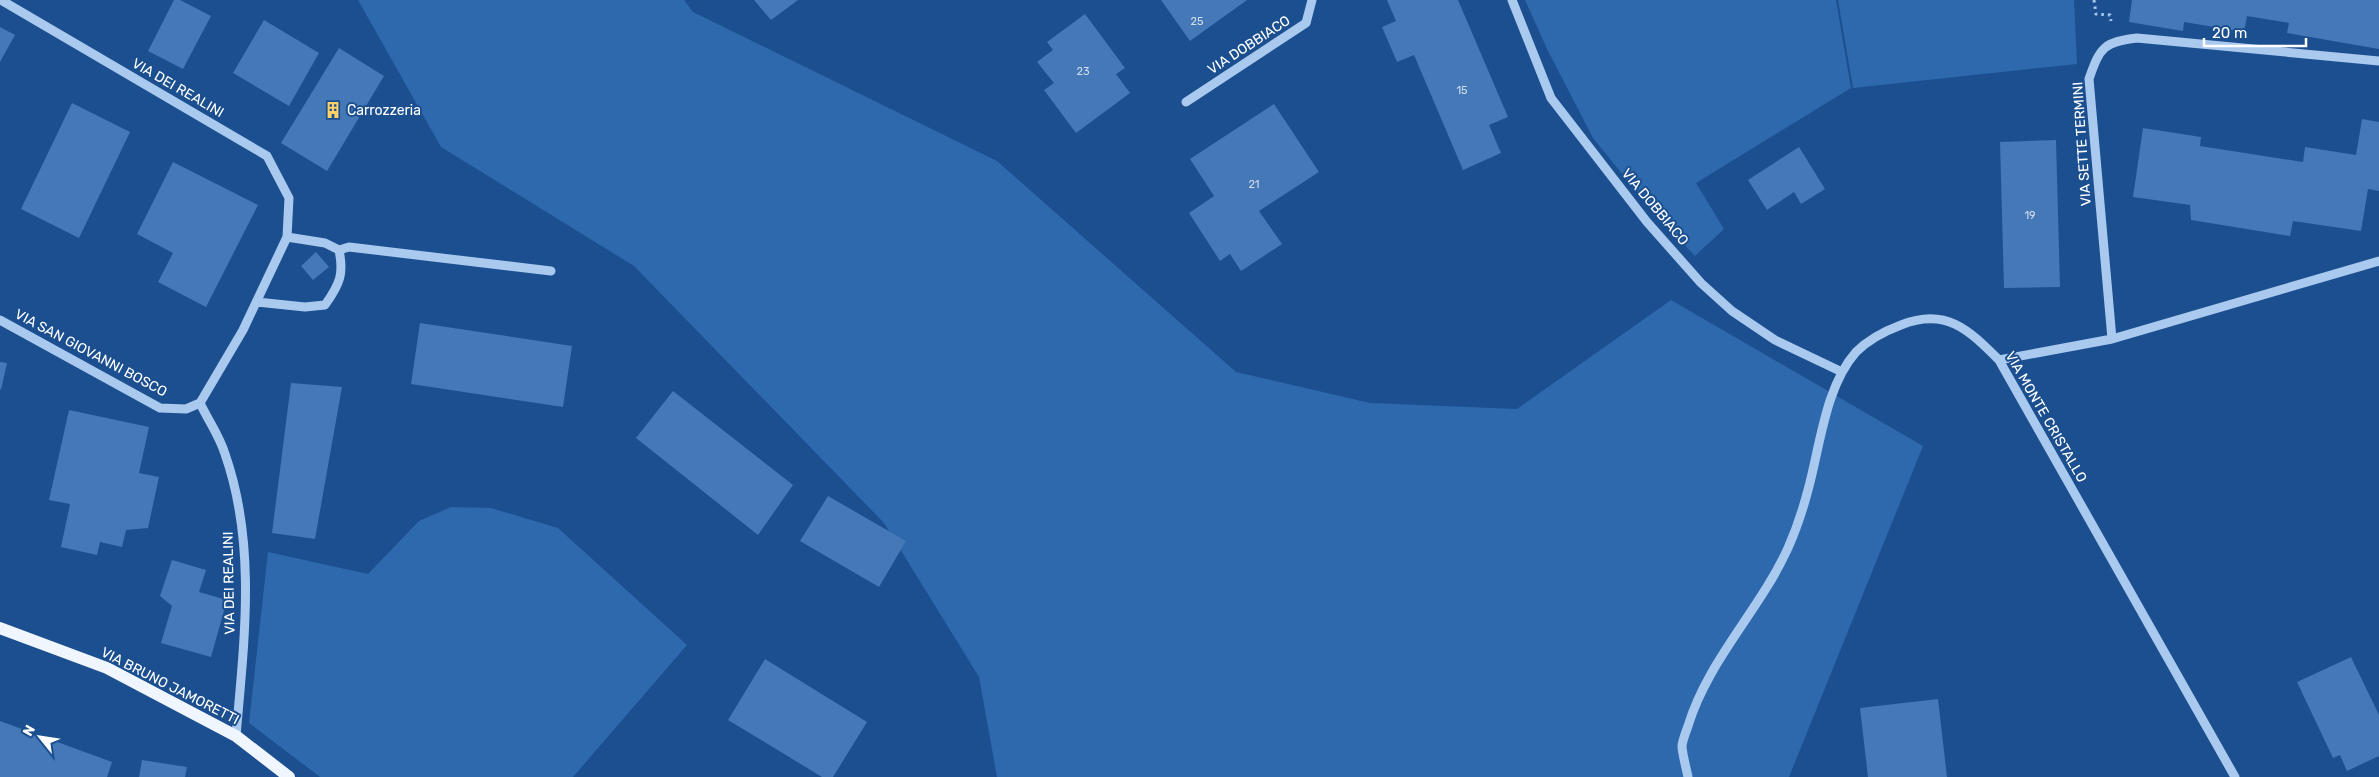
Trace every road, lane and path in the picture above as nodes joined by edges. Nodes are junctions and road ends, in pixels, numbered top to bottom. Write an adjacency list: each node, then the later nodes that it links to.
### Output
1 (1, 0): 8 (street, VIA DEI REALINI)
2 (1312, 0): 7 (street, VIA DOBBIACO)
3 (1512, 0): 16 (street, VIA DOBBIACO)
4 (2094, 0): 5 (path)
5 (2114, 41): 6 (street); 14 (street, VIA SETTE TERMINI)
6 (2379, 61)
7 (1186, 102)
8 (287, 237): 9 (street); 12 (street, VIA DEI REALINI)
9 (339, 250): 11 (street); 12 (street)
10 (2379, 260): 14 (street)
11 (551, 271)
12 (257, 302): 17 (street, VIA DEI REALINI)
13 (0, 320): 17 (street, VIA SAN GIOVANNI BOSCO)
14 (2112, 339): 15 (street)
15 (1999, 360): 16 (street, VIA MONTE CRISTALLO); 22 (street, VIA MONTE CRISTALLO)
16 (1842, 372): 21 (street, VIA MONTE CRISTALLO)
17 (200, 404): 19 (street, VIA DEI REALINI)
18 (0, 628): 19 (main road, VIA BRUNO JAMORETTI)
19 (236, 736): 20 (main road, VIA BRUNO JAMORETTI)
20 (289, 777)
21 (1688, 777)
22 (2235, 777)

